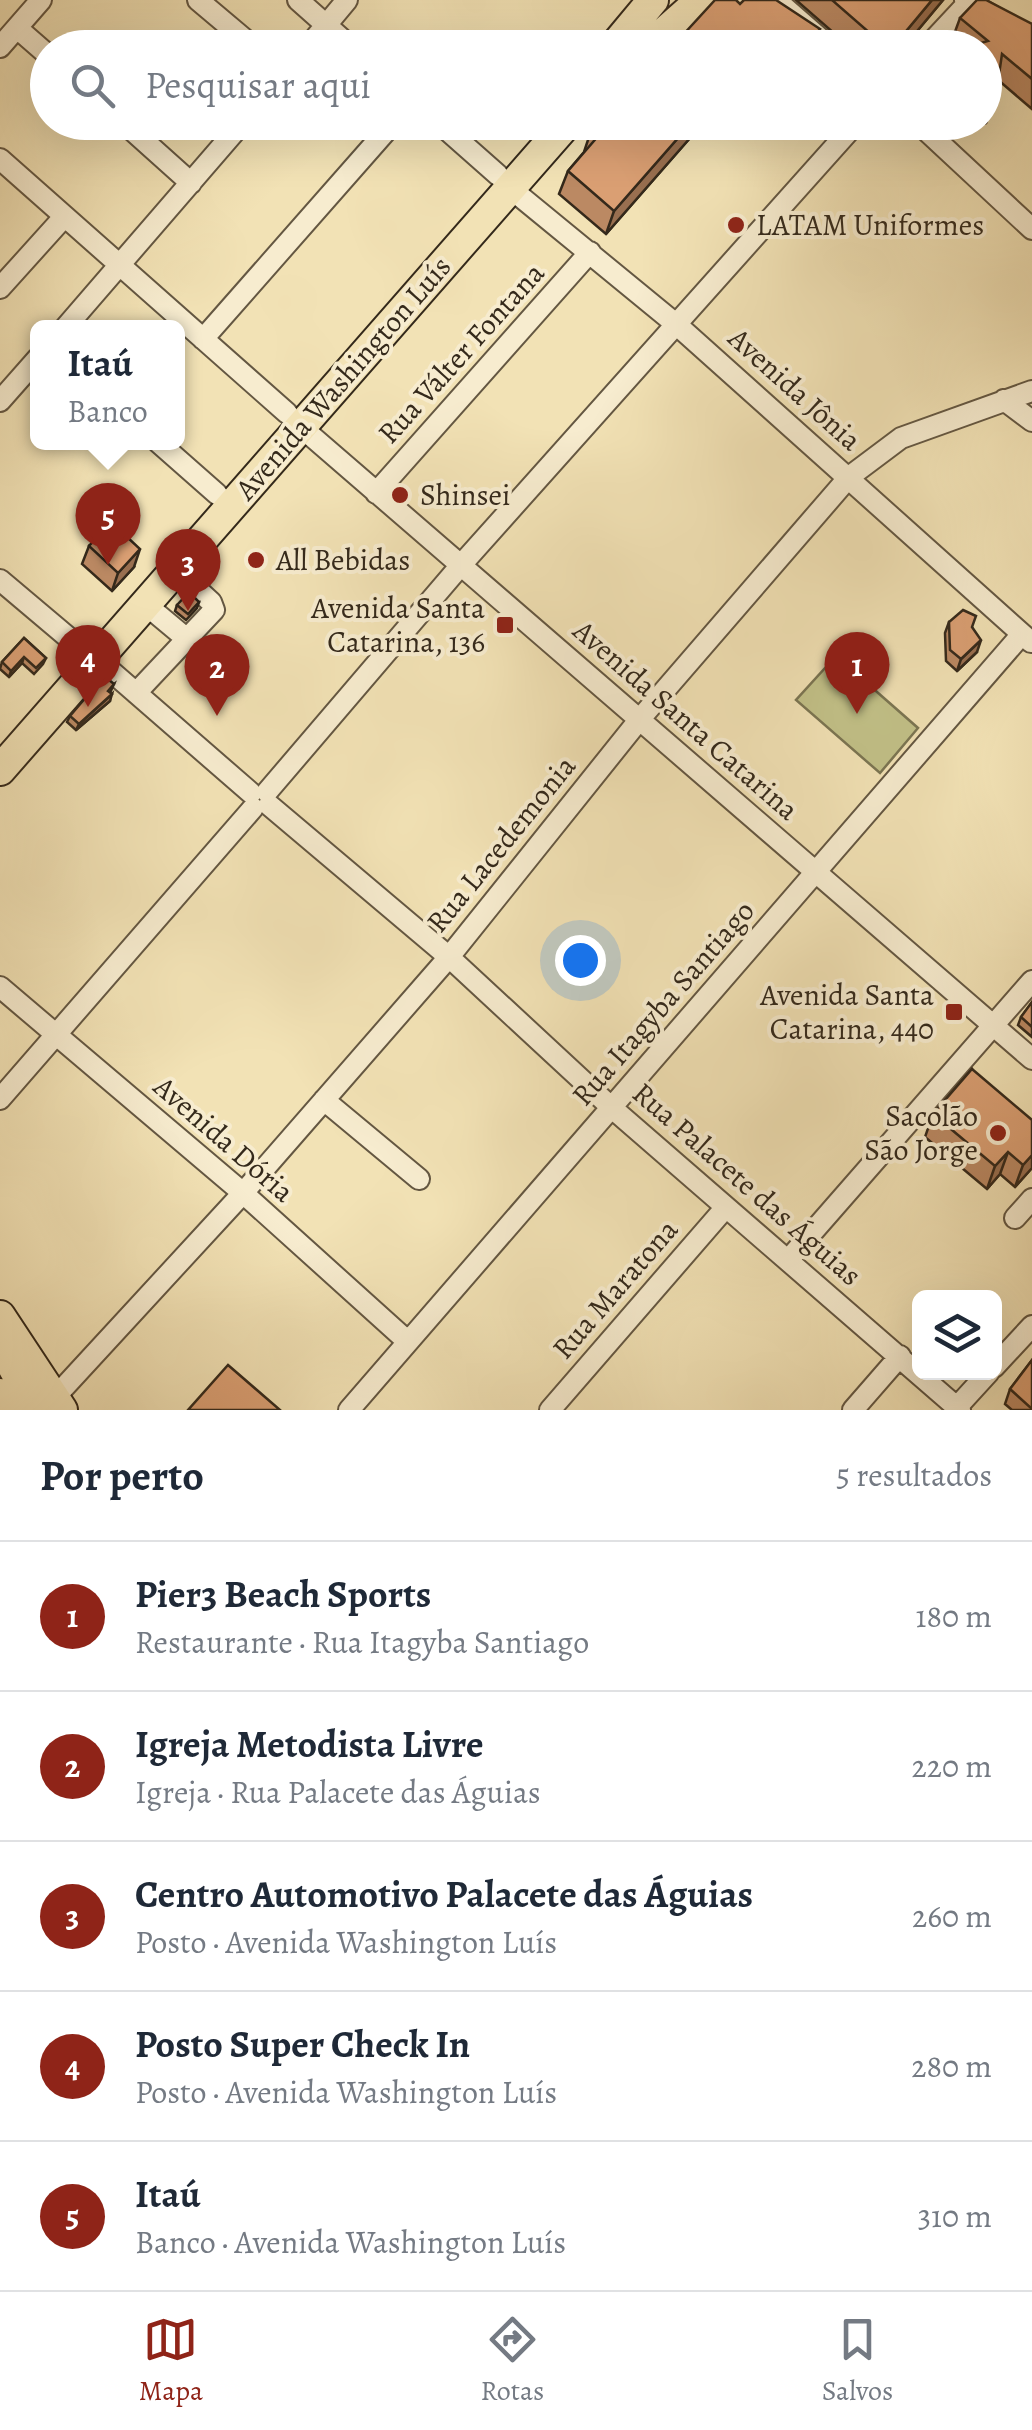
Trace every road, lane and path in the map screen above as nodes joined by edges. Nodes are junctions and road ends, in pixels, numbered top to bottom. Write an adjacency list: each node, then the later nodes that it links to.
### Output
1 (41, 0): 9 (street)
2 (198, 0): 10 (street)
3 (298, 0): 8 (street)
4 (347, 0): 8 (street)
5 (701, 0): 13 (highway)
6 (776, 0): 14 (street)
7 (966, 1): 15 (street); 16 (street)
8 (326, 24): 11 (street); 12 (street)
9 (16, 28): 17 (street); 18 (street)
10 (233, 30)
11 (321, 30)
12 (332, 30)
13 (668, 30)
14 (810, 30)
15 (941, 30)
16 (1032, 39)
17 (30, 40)
18 (0, 47)
19 (143, 140): 29 (street)
20 (227, 140): 29 (street)
21 (378, 140): 39 (street)
22 (458, 140): 28 (street, Avenida Jônia)
23 (533, 140): 28 (highway, Avenida Washington Luís)
24 (548, 140): 28 (highway, Avenida Washington Luís)
25 (841, 140): 38 (street)
26 (936, 140): 31 (street)
27 (0, 160): 30 (street, Avenida Santa Catarina)
28 (504, 181): 32 (street, Avenida Jônia); 44 (highway, Avenida Washington Luís)
29 (190, 182): 33 (street)
30 (64, 217): 33 (street, Avenida Santa Catarina); 34 (street)
31 (1032, 229)
32 (590, 252): 38 (street, Avenida Jônia); 48 (street, Rua Válter Fontana)
33 (118, 264): 35 (street); 36 (street, Avenida Santa Catarina)
34 (0, 288)
35 (71, 320)
36 (182, 320)
37 (185, 322): 39 (street, Avenida Santa Catarina)
38 (678, 325): 47 (street, Avenida Jônia); 50 (street)
39 (204, 339): 44 (street, Avenida Santa Catarina)
40 (30, 367): 43 (street)
41 (1032, 390): 42 (street, Rua Lacedemonia)
42 (1004, 400): 45 (street); 47 (street, Rua Lacedemonia)
43 (0, 401)
44 (294, 420): 48 (street, Avenida Santa Catarina); 49 (highway, Avenida Washington Luís); 51 (highway, Avenida Washington Luís)
45 (1032, 422)
46 (167, 450): 49 (street)
47 (850, 477): 55 (street, Avenida Jônia); 58 (street, Rua Lacedemonia)
48 (376, 493): 50 (street, Avenida Santa Catarina)
49 (216, 494): 56 (highway, Avenida Washington Luís)
50 (461, 565): 58 (street, Avenida Santa Catarina); 61 (street)
51 (176, 569): 53 (highway, Avenida Washington Luís); 54 (street)
52 (0, 580): 56 (street, Rua Palacete das Águias)
53 (146, 604): 54 (street); 56 (highway, Avenida Washington Luís)
54 (187, 638): 57 (street)
55 (1027, 639): 62 (street, Rua Itagyba Santiago)
56 (90, 654): 57 (street, Rua Palacete das Águias); 59 (highway, Avenida Washington Luís); 60 (highway, Avenida Washington Luís)
57 (136, 693): 61 (street, Rua Palacete das Águias)
58 (639, 720): 62 (street, Avenida Santa Catarina); 63 (street, Rua Lacedemonia)
59 (0, 744)
60 (0, 770)
61 (260, 799): 63 (street, Rua Palacete das Águias); 67 (street)
62 (817, 872): 66 (street, Avenida Santa Catarina); 71 (street, Rua Itagyba Santiago)
63 (448, 957): 70 (street, Rua Lacedemonia); 71 (street, Rua Palacete das Águias)
64 (1032, 980): 66 (street)
65 (0, 987): 67 (street, Avenida Dória)
66 (994, 1026): 68 (street, Avenida Santa Catarina); 77 (street)
67 (57, 1035): 69 (street); 73 (street, Avenida Dória)
68 (1032, 1060)
69 (0, 1099)
70 (324, 1100): 72 (street); 73 (street, Rua Lacedemonia)
71 (612, 1108): 75 (street, Rua Palacete das Águias); 80 (street, Rua Itagyba Santiago)
72 (419, 1179)
73 (243, 1193): 80 (street, Avenida Dória); 86 (street, Rua Lacedemonia)
74 (1032, 1199): 76 (street)
75 (726, 1207): 77 (street, Rua Palacete das Águias); 90 (street, Rua Maratona)
76 (1015, 1218)
77 (788, 1259): 82 (street, Rua Palacete das Águias)
78 (0, 1316): 86 (highway)
79 (1032, 1326): 83 (street)
80 (406, 1340): 89 (street, Rua Itagyba Santiago)
81 (6, 1354): 86 (highway)
82 (900, 1356): 87 (street, Rua Palacete das Águias); 91 (street)
83 (1002, 1358)
84 (983, 1380): 87 (street)
85 (0, 1394): 88 (highway)
86 (52, 1405)
87 (959, 1409)
88 (8, 1410)
89 (349, 1410)
90 (550, 1410)
91 (854, 1410)

